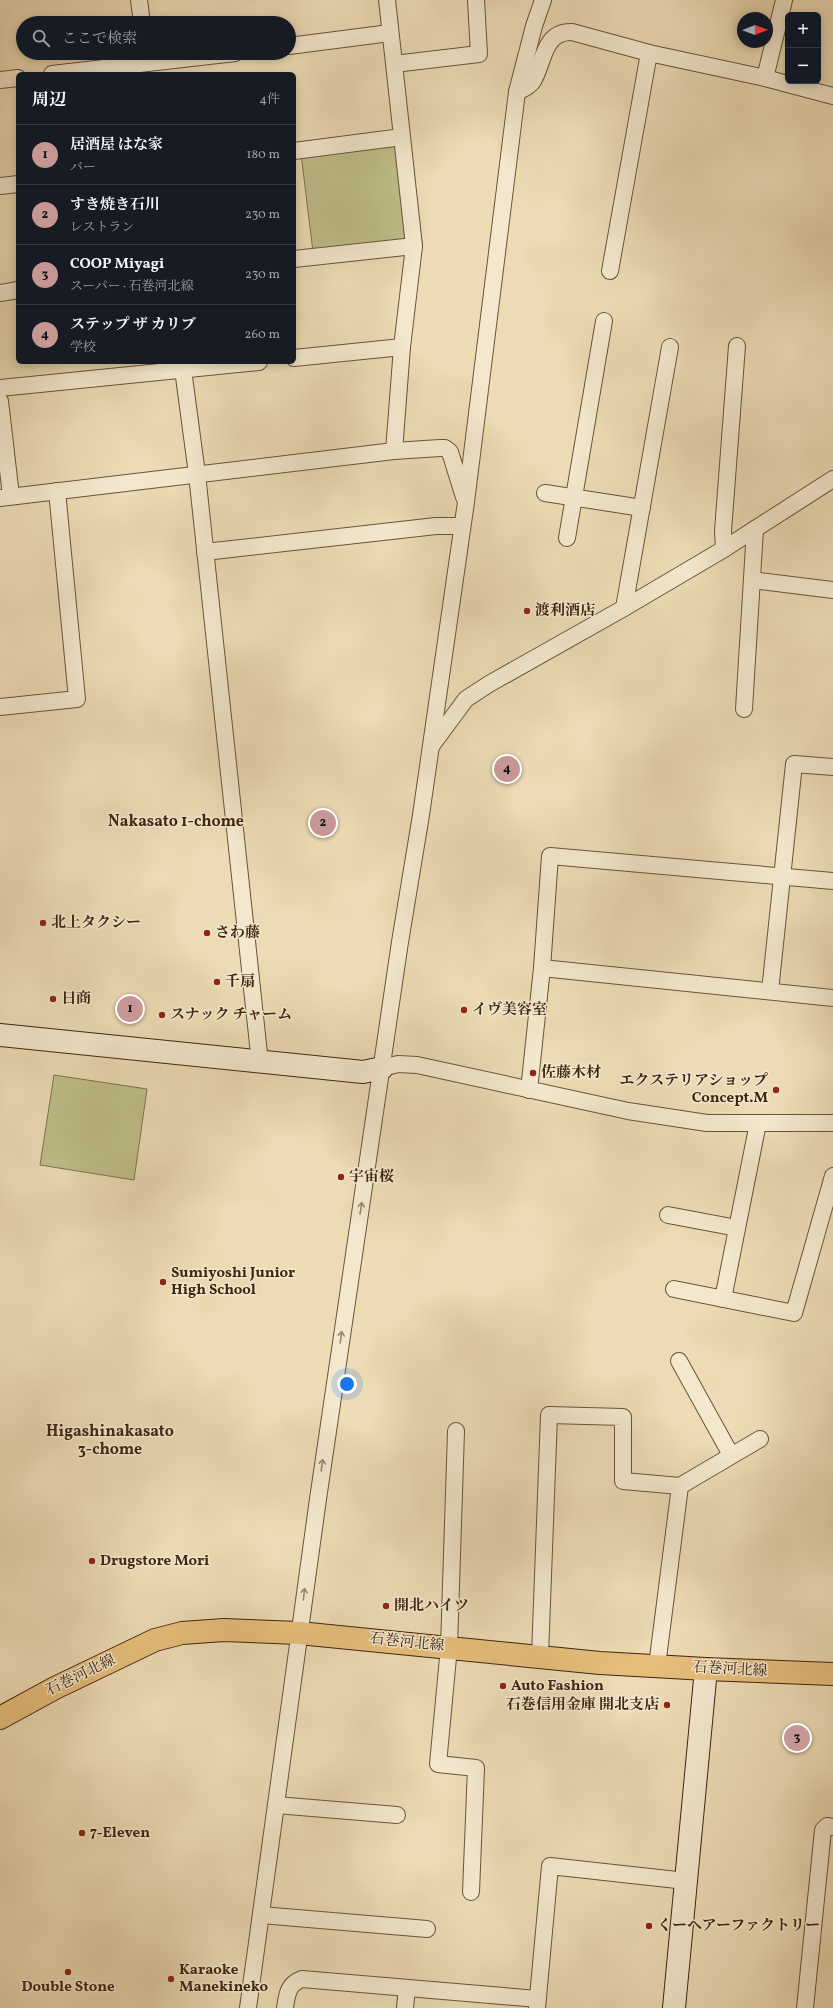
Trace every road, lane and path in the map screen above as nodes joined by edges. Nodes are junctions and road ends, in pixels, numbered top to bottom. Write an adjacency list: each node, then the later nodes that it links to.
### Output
1 (139, 0): 6 (street)
2 (387, 0): 7 (street)
3 (476, 0): 12 (street)
4 (543, 0): 17 (street)
5 (784, 0): 15 (street)
6 (141, 16)
7 (390, 34): 8 (street); 12 (street)
8 (296, 45)
9 (649, 53): 15 (street); 17 (street); 25 (street)
10 (173, 60): 11 (street)
11 (147, 63): 13 (street)
12 (394, 64): 19 (street)
13 (69, 72)
14 (16, 78): 16 (street)
15 (764, 78): 18 (street)
16 (0, 80)
17 (517, 92): 44 (street)
18 (833, 96)
19 (402, 137): 20 (street); 23 (street)
20 (296, 151)
21 (16, 184): 22 (street)
22 (0, 186)
23 (414, 246): 24 (street); 30 (street)
24 (296, 258)
25 (610, 271)
26 (16, 290): 27 (street)
27 (0, 293)
28 (604, 321): 43 (street)
29 (737, 346): 49 (street)
30 (402, 347): 32 (street); 37 (street)
31 (670, 347): 45 (street)
32 (296, 358)
33 (220, 364): 34 (street)
34 (182, 366): 35 (street); 38 (street)
35 (0, 388)
36 (0, 401): 42 (street)
37 (394, 451): 38 (street); 44 (street)
38 (197, 474): 40 (street); 50 (street)
39 (833, 479): 47 (street)
40 (57, 491): 42 (street); 54 (street)
41 (545, 493): 43 (street)
42 (6, 497)
43 (574, 498): 45 (street); 48 (street)
44 (466, 502): 46 (street)
45 (642, 508): 53 (street)
46 (462, 526): 50 (street); 56 (street)
47 (755, 529): 49 (street); 51 (street)
48 (567, 538)
49 (724, 549): 53 (street)
50 (205, 552): 64 (street)
51 (752, 580): 52 (street); 55 (street)
52 (833, 590)
53 (624, 608): 56 (street)
54 (0, 707)
55 (744, 708)
56 (430, 748): 65 (street)
57 (833, 767): 58 (street)
58 (782, 876): 59 (street); 60 (street); 61 (street)
59 (833, 881)
60 (542, 968): 61 (street); 66 (street)
61 (770, 990): 62 (street)
62 (833, 998)
63 (0, 1035): 64 (street)
64 (260, 1063): 65 (street)
65 (382, 1068): 66 (street); 79 (street, one-way to 65)
66 (529, 1090): 67 (street)
67 (758, 1123): 68 (street); 71 (street)
68 (833, 1123)
69 (833, 1176): 73 (street)
70 (668, 1215): 71 (street)
71 (737, 1228): 73 (street)
72 (674, 1289): 73 (street)
73 (723, 1299)
74 (679, 1361): 77 (street)
75 (456, 1431): 80 (street)
76 (760, 1439): 77 (street)
77 (731, 1455): 78 (street)
78 (680, 1486): 81 (street); 82 (street)
79 (299, 1633): 80 (main road, 石巻河北線); 85 (main road, 石巻河北線); 86 (street)
80 (449, 1647): 81 (main road, 石巻河北線); 90 (street)
81 (540, 1656): 82 (main road, 石巻河北線)
82 (657, 1666): 83 (main road, 石巻河北線)
83 (706, 1669): 84 (main road, 石巻河北線); 89 (street)
84 (833, 1674)
85 (0, 1718)
86 (276, 1805): 87 (street); 91 (street)
87 (397, 1815)
88 (833, 1827): 99 (street)
89 (686, 1881): 94 (street); 98 (street)
90 (471, 1892)
91 (261, 1915): 92 (street); 95 (street)
92 (427, 1929)
93 (407, 1988): 94 (street); 96 (street); 97 (street)
94 (537, 2004)
95 (248, 2008)
96 (285, 2008)
97 (405, 2008)
98 (674, 2008)
99 (804, 2008)

